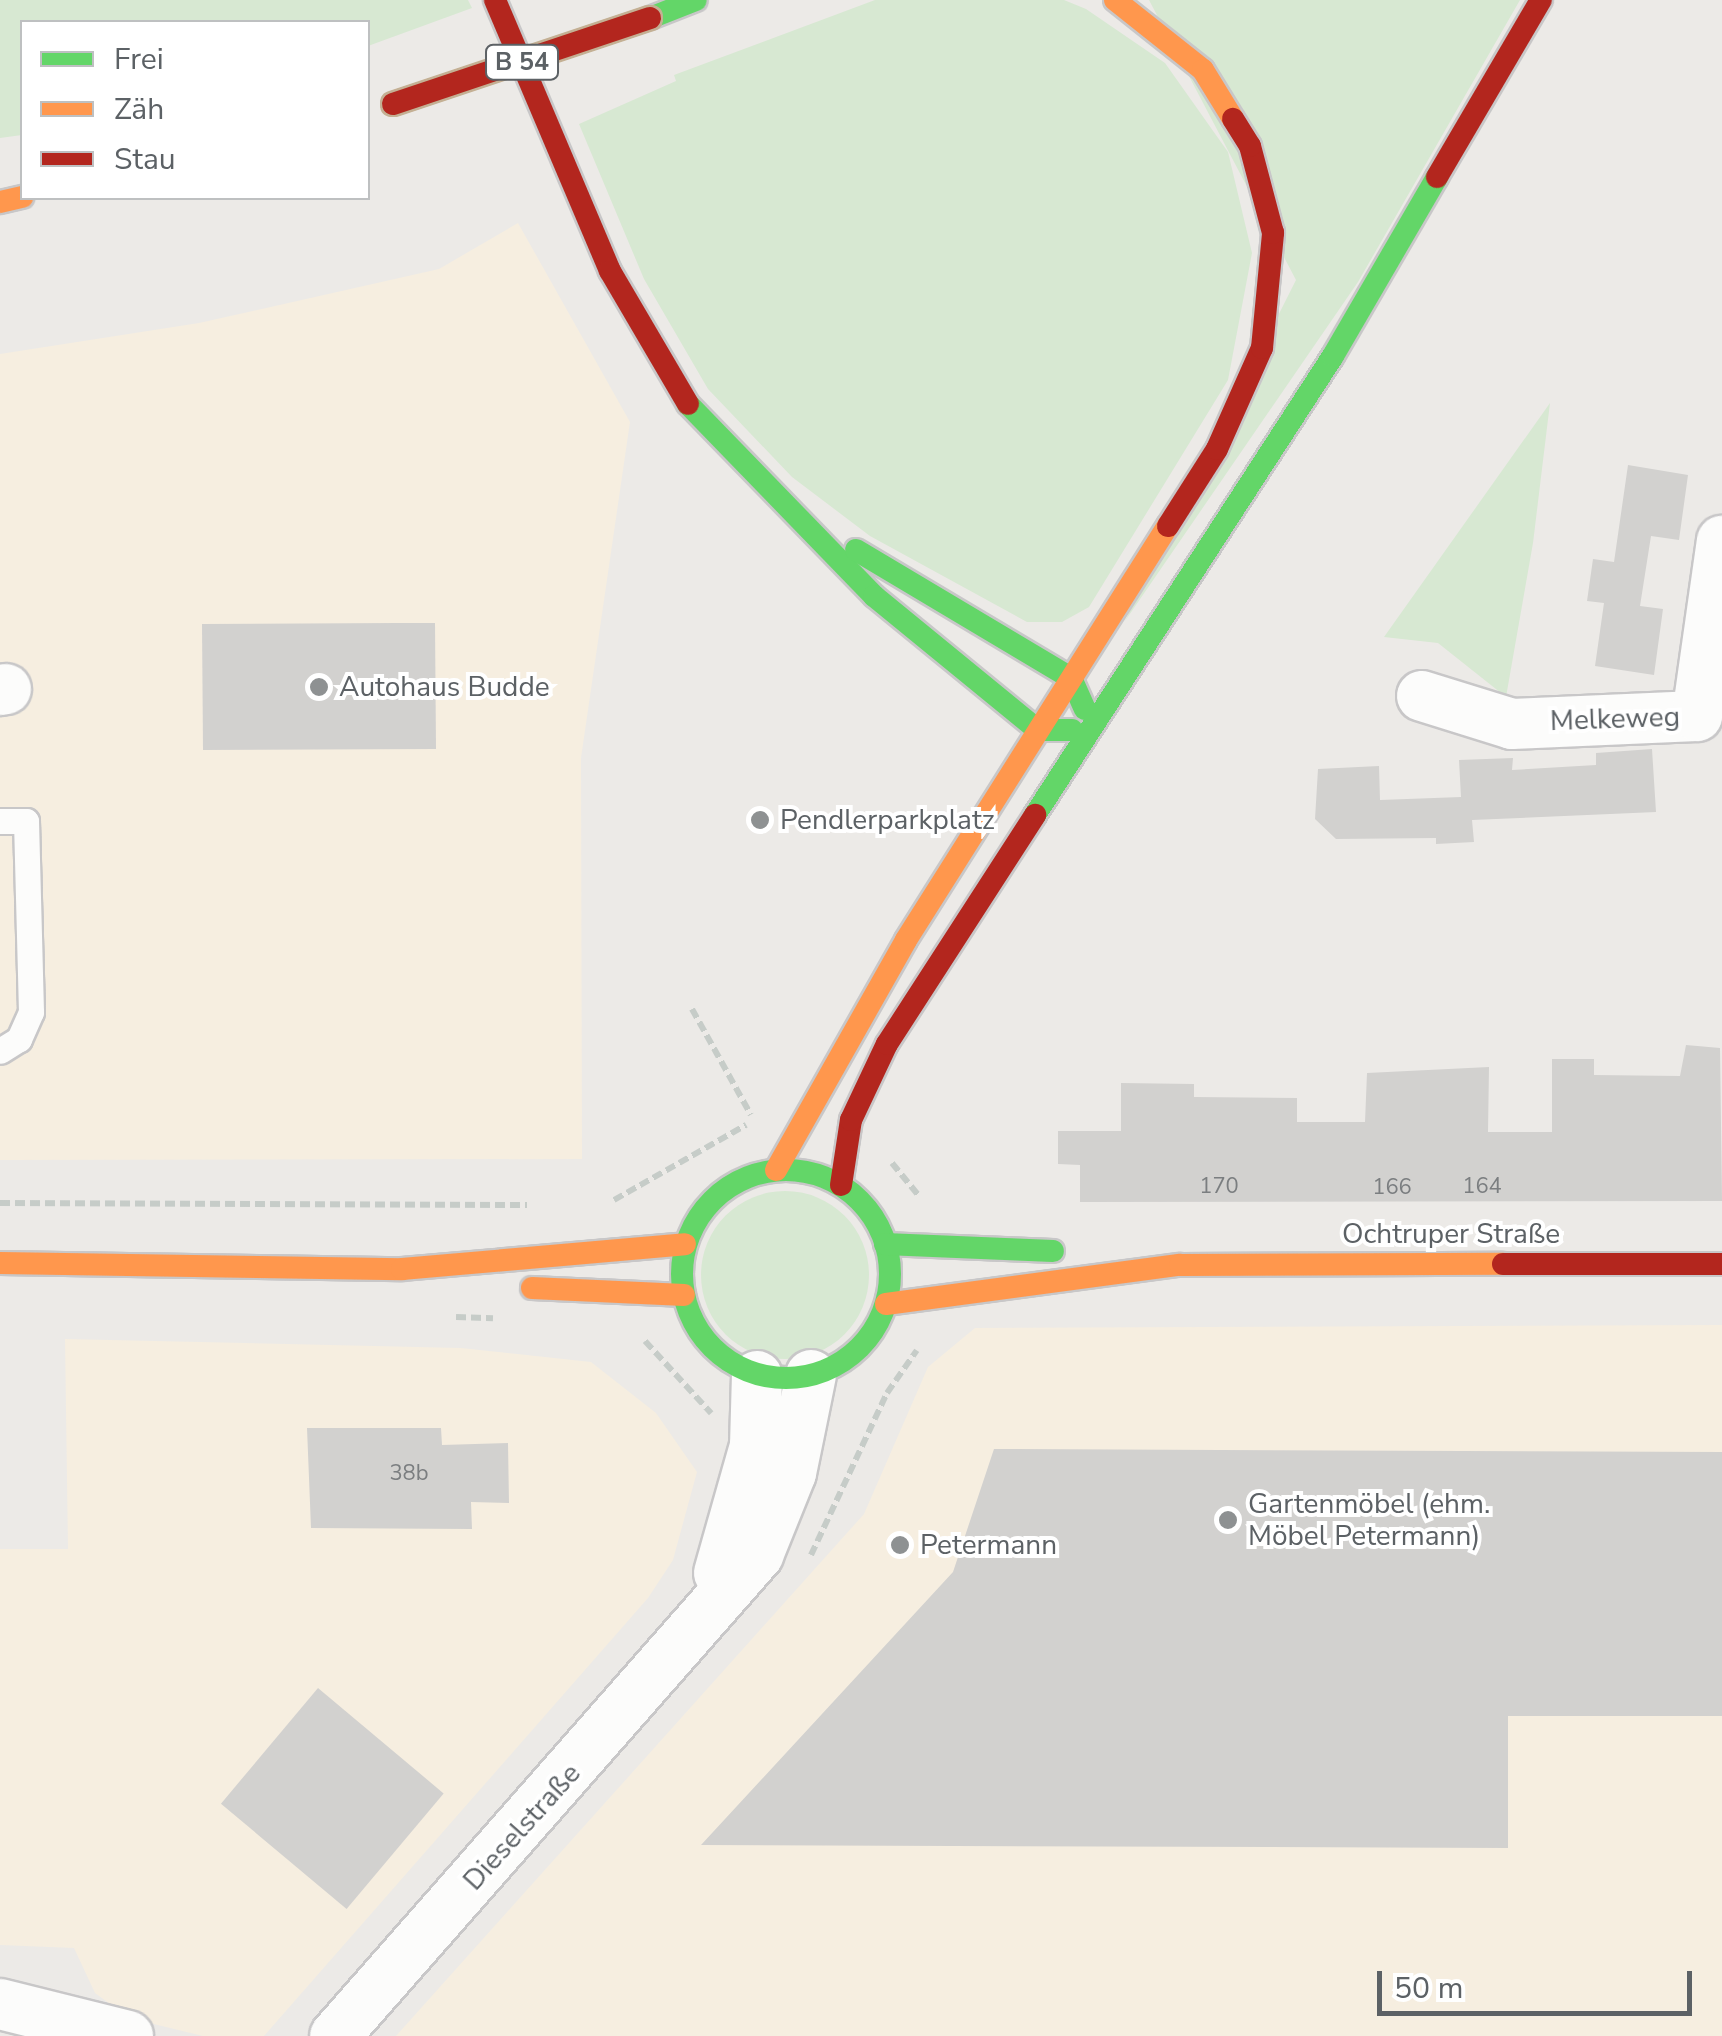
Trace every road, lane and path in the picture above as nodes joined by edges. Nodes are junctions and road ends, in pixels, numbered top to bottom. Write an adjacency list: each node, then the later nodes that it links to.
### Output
1 (495, 0): 6 (main road)
2 (696, 0): 5 (main road, B 54, bridge)
3 (1115, 0): 8 (main road)
4 (1540, 0): 11 (main road)
5 (370, 110)
6 (818, 530): 8 (main road); 10 (main road)
7 (1722, 542): 9 (street, Melkeweg)
8 (1071, 678): 10 (main road); 11 (main road)
9 (1422, 696)
10 (1038, 730): 11 (main road); 16 (main road)
11 (1095, 730): 17 (main road)
12 (13, 821): 14 (lane)
13 (692, 1009): 15 (path)
14 (0, 1051)
15 (754, 1120)
16 (776, 1170): 17 (main road); 20 (main road)
17 (840, 1185): 21 (main road)
18 (0, 1203): 19 (path)
19 (536, 1205)
20 (686, 1244): 25 (main road); 26 (main road)
21 (886, 1244): 24 (main road, Ochtruper Straße); 27 (main road)
22 (0, 1262): 25 (main road)
23 (1722, 1264): 24 (main road, Ochtruper Straße)
24 (1180, 1265): 27 (main road, Ochtruper Straße)
25 (402, 1269): 26 (main road)
26 (684, 1294): 32 (main road)
27 (886, 1304): 31 (main road)
28 (441, 1316): 29 (path)
29 (499, 1318)
30 (629, 1331): 33 (path)
31 (811, 1375): 32 (main road); 33 (street, Dieselstraße)
32 (758, 1376): 33 (street, Dieselstraße)
33 (775, 1448): 34 (path); 37 (street, Dieselstraße)
34 (857, 1460)
35 (0, 2004): 36 (street)
36 (128, 2036)
37 (335, 2036)

